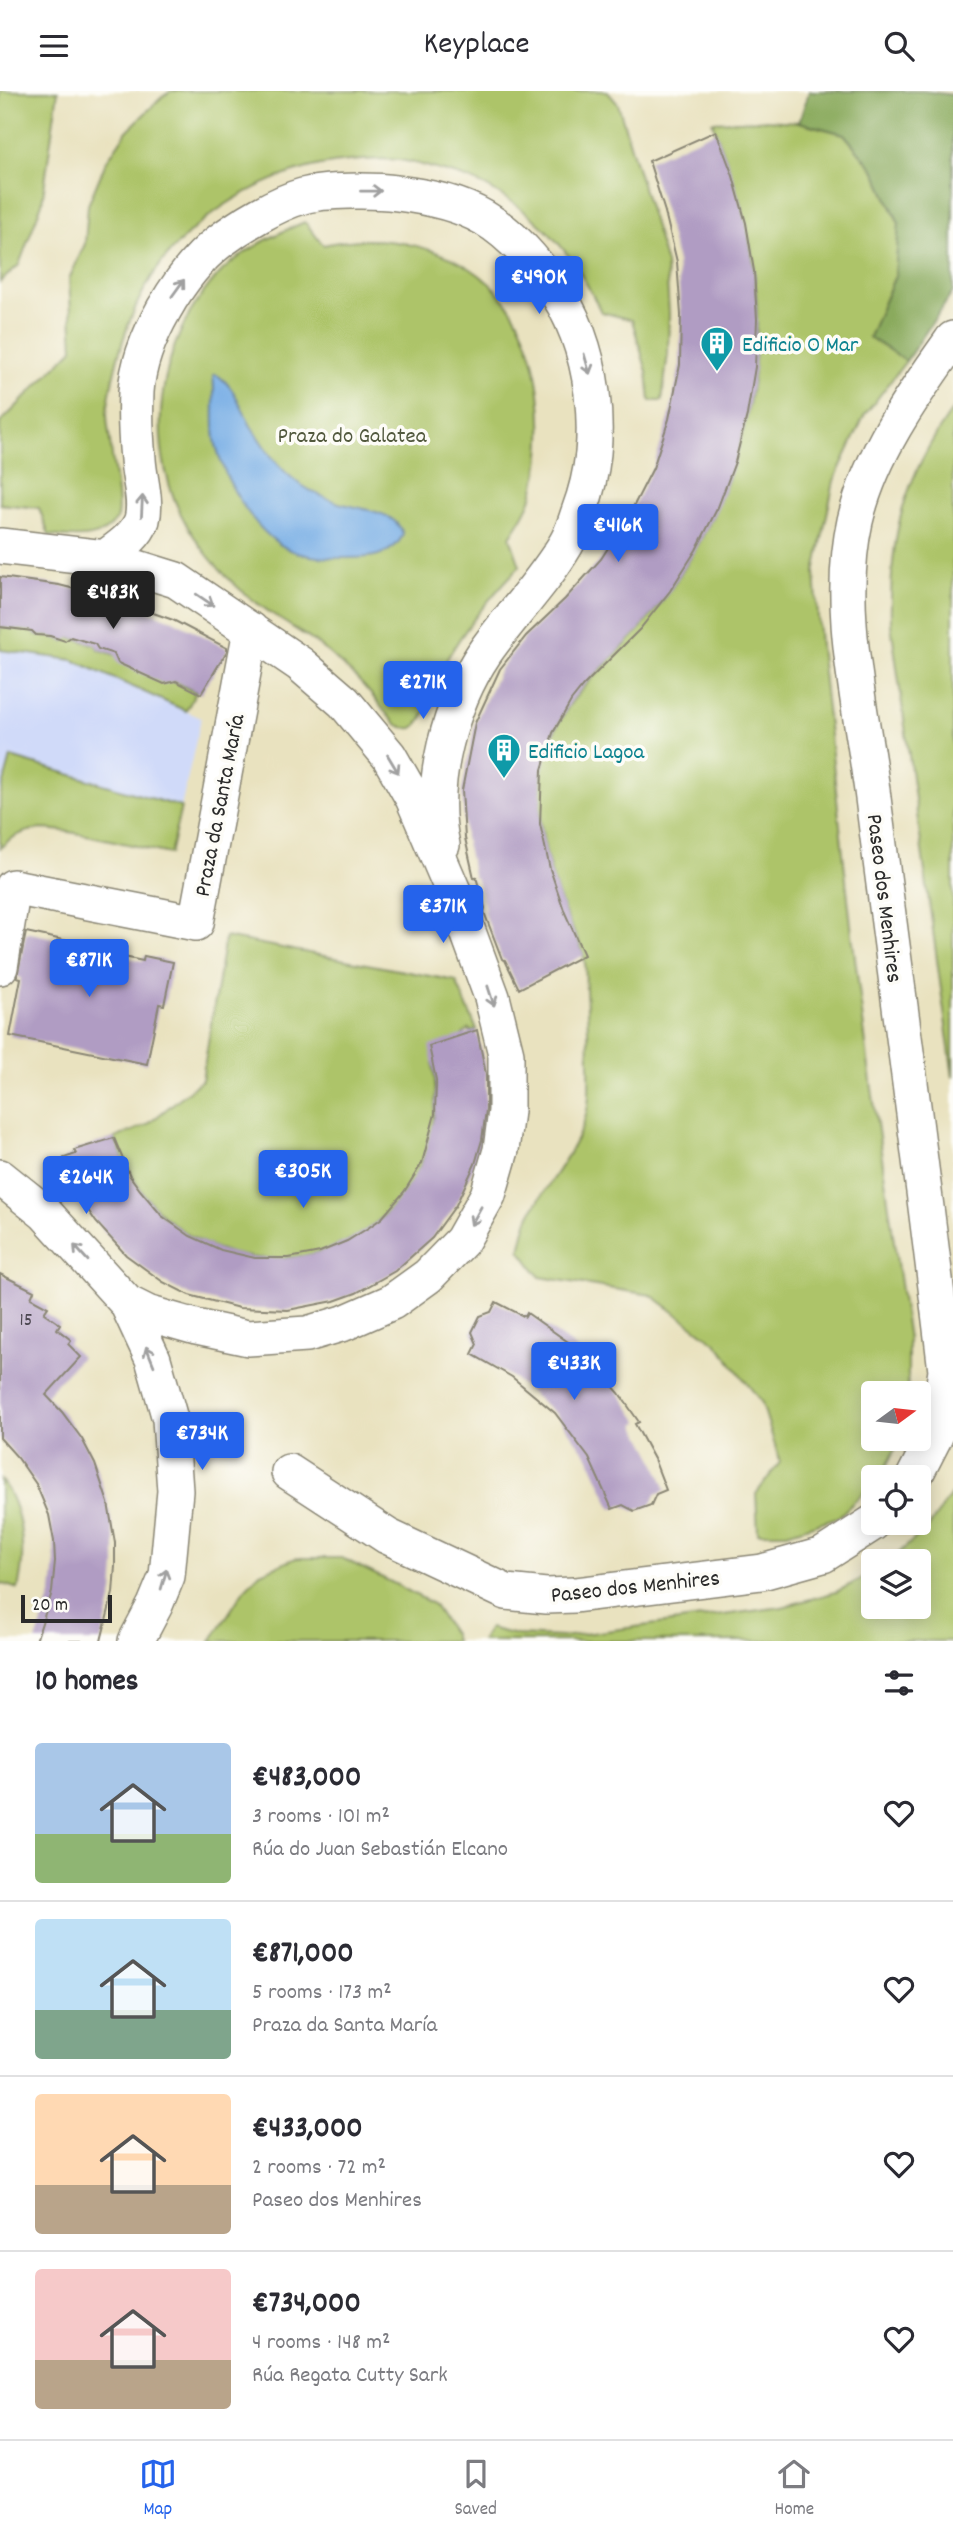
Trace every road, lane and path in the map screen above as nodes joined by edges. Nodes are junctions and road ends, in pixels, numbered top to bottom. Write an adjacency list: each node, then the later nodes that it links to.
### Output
1 (953, 339): 9 (street, Paseo dos Menhires)
2 (0, 546): 3 (street)
3 (105, 558): 4 (street, one-way to 4); 5 (street, one-way to 5)
4 (251, 630): 5 (street, one-way to 5); 6 (street, Praza da Santa María)
5 (453, 891): 8 (street, one-way to 8)
6 (0, 967)
7 (0, 1177): 8 (street, one-way to 7)
8 (127, 1303): 12 (street, one-way to 8)
9 (920, 1465)
10 (289, 1472): 11 (street, Paseo dos Menhires)
11 (861, 1531)
12 (136, 1641)

